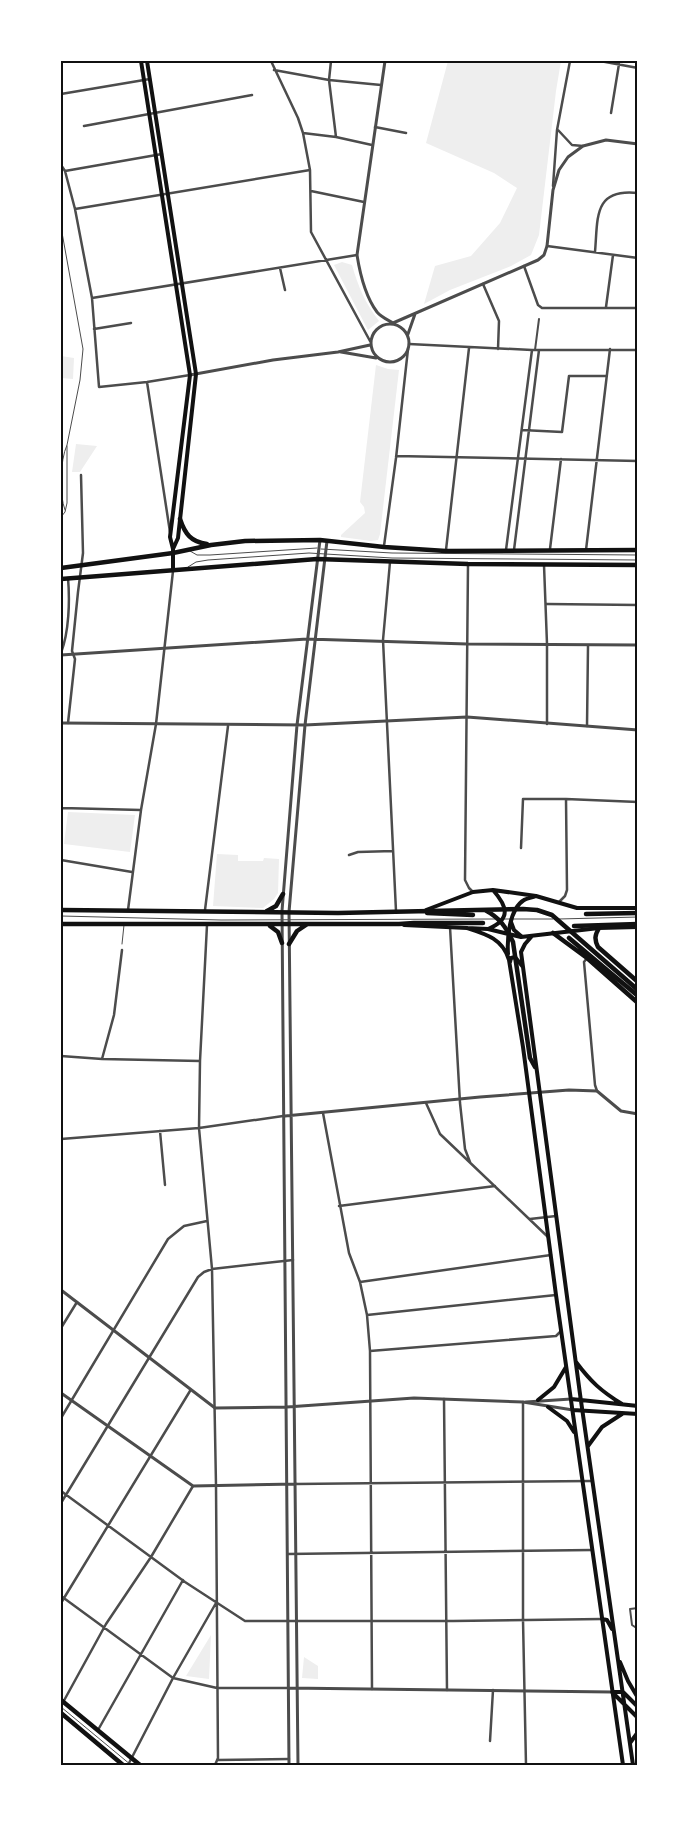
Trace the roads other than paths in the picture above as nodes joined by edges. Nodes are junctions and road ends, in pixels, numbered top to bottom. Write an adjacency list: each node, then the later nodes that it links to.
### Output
1 (142, 61): 11 (main road)
2 (147, 61): 12 (main road)
3 (271, 61): 10 (street)
4 (331, 61): 13 (street)
5 (385, 61): 14 (street)
6 (570, 61): 22 (street)
7 (600, 61): 8 (street)
8 (619, 64): 9 (street); 19 (street)
9 (638, 68)
10 (274, 70): 13 (street); 23 (street)
11 (144, 80): 12 (street); 15 (street); 18 (main road)
12 (150, 80): 17 (main road)
13 (329, 80): 14 (street); 25 (street)
14 (381, 85): 21 (street)
15 (61, 94)
16 (252, 94): 17 (street)
17 (155, 112): 18 (street); 29 (main road)
18 (149, 113): 20 (street); 30 (main road)
19 (611, 113)
20 (84, 126)
21 (375, 127): 24 (street); 27 (street)
22 (558, 130): 28 (street); 34 (street)
23 (303, 132): 25 (street); 32 (street)
24 (406, 133)
25 (336, 137): 27 (street)
26 (638, 144): 28 (street)
27 (372, 145): 39 (street)
28 (583, 146): 34 (street)
29 (162, 154): 30 (street); 37 (main road)
30 (156, 155): 33 (street); 38 (main road)
31 (61, 164): 33 (street)
32 (310, 170): 35 (street); 37 (street)
33 (65, 171): 40 (street)
34 (553, 190): 42 (street)
35 (311, 191): 39 (street); 47 (street)
36 (638, 193): 43 (street)
37 (168, 194): 38 (street); 50 (main road)
38 (162, 195): 40 (street); 52 (main road)
39 (364, 202): 44 (street)
40 (75, 209): 54 (street)
41 (61, 227): 81 (lane)
42 (547, 246): 43 (street); 48 (street)
43 (595, 252): 45 (street)
44 (357, 255): 47 (street); 62 (street)
45 (613, 255): 46 (street); 55 (street)
46 (638, 258)
47 (326, 260): 49 (street); 65 (street)
48 (524, 266): 51 (street); 55 (street)
49 (280, 268): 50 (street); 53 (street)
50 (183, 284): 52 (street); 59 (main road)
51 (483, 284): 57 (street); 68 (street)
52 (176, 285): 54 (street); 58 (main road)
53 (285, 290)
54 (92, 298): 63 (street)
55 (606, 307): 56 (street)
56 (638, 308)
57 (415, 314): 62 (street); 64 (street)
58 (181, 315): 59 (main road); 76 (main road)
59 (187, 315): 75 (main road)
60 (539, 319): 70 (street)
61 (131, 323): 63 (street)
62 (393, 323): 64 (street); 65 (street)
63 (94, 329): 78 (street)
64 (408, 335): 66 (street)
65 (370, 343): 73 (street); 74 (street)
66 (409, 344): 67 (street); 69 (street)
67 (469, 348): 68 (street); 83 (street)
68 (498, 349): 70 (street)
69 (408, 350): 74 (street); 82 (street)
70 (535, 350): 71 (street); 79 (street); 80 (street)
71 (610, 350): 72 (street); 77 (street)
72 (638, 350)
73 (338, 352): 74 (street); 75 (street)
74 (378, 359)
75 (196, 374): 76 (street); 92 (main road)
76 (190, 375): 78 (street); 93 (main road)
77 (607, 376): 80 (street); 87 (street)
78 (147, 382): 93 (street)
79 (522, 430): 80 (street); 84 (street)
80 (529, 430): 85 (street)
81 (67, 445): 90 (lane); 90 (lane)
82 (396, 456): 83 (street); 97 (street)
83 (457, 457): 84 (street); 107 (street)
84 (518, 458): 85 (street); 101 (street)
85 (525, 458): 86 (street); 102 (street)
86 (560, 459): 87 (street); 103 (street)
87 (597, 459): 88 (street); 104 (street)
88 (638, 461)
89 (81, 476): 117 (street)
90 (64, 510): 91 (lane)
91 (61, 516)
92 (180, 519): 96 (main road); 106 (main road)
93 (170, 537): 106 (main road)
94 (320, 540): 95 (main road); 96 (main road); 98 (street)
95 (327, 541): 97 (main road); 99 (street)
96 (211, 545): 100 (main road)
97 (384, 547): 107 (main road)
98 (319, 548): 99 (lane); 100 (lane); 108 (street)
99 (326, 549): 109 (lane); 110 (street)
100 (187, 550): 106 (main road)
101 (506, 550): 102 (main road); 107 (main road)
102 (514, 550): 103 (main road)
103 (550, 550): 104 (main road)
104 (586, 550): 105 (main road)
105 (638, 550)
106 (173, 551): 117 (main road); 119 (main road)
107 (446, 551)
108 (318, 553): 110 (lane); 111 (street); 120 (lane)
109 (638, 555)
110 (325, 557): 111 (main road); 112 (lane); 113 (main road); 127 (street)
111 (318, 560): 120 (main road); 126 (street)
112 (638, 560)
113 (390, 562): 114 (main road); 128 (street)
114 (468, 564): 115 (main road); 129 (street)
115 (544, 564): 116 (main road); 124 (street)
116 (638, 565)
117 (82, 566): 118 (main road); 121 (street)
118 (61, 568)
119 (173, 570): 120 (main road); 121 (main road); 133 (street)
120 (183, 570)
121 (80, 577): 122 (main road); 135 (street)
122 (68, 578): 123 (main road); 134 (street)
123 (61, 579)
124 (546, 604): 125 (street); 130 (street)
125 (638, 606)
126 (307, 639): 127 (street); 133 (street); 143 (street)
127 (315, 639): 128 (street); 144 (street)
128 (383, 640): 129 (street); 138 (street)
129 (467, 644): 130 (street); 137 (street)
130 (547, 644): 132 (street); 142 (street)
131 (638, 645): 132 (street)
132 (588, 646): 146 (street)
133 (165, 649): 135 (street); 141 (street)
134 (61, 654): 135 (street)
135 (74, 655): 140 (street)
136 (638, 671): 147 (street)
137 (467, 717): 138 (street); 142 (street); 161 (street)
138 (386, 721): 144 (street); 156 (street)
139 (61, 723): 140 (street)
140 (68, 723): 141 (street)
141 (156, 724): 145 (street); 153 (street)
142 (547, 724): 146 (street)
143 (296, 725): 144 (street); 145 (street); 162 (street)
144 (305, 725): 173 (street)
145 (228, 726): 168 (street)
146 (587, 726): 147 (street)
147 (637, 730): 148 (street)
148 (638, 753)
149 (61, 794): 152 (street)
150 (566, 799): 151 (street); 155 (street); 164 (street)
151 (638, 802)
152 (62, 808): 153 (street); 154 (street)
153 (141, 810): 159 (street)
154 (61, 827)
155 (522, 848)
156 (393, 851): 157 (street); 175 (street)
157 (349, 855)
158 (61, 860): 159 (street)
159 (132, 872): 167 (street)
160 (492, 890): 161 (main road); 163 (main road); 183 (main road)
161 (473, 892): 169 (main road)
162 (283, 894): 171 (main road); 172 (street)
163 (536, 896): 164 (main road); 184 (main road)
164 (558, 903): 165 (main road)
165 (638, 908)
166 (61, 910): 167 (main road)
167 (128, 910): 168 (main road)
168 (205, 910): 171 (main road)
169 (426, 910): 170 (main road); 174 (main road)
170 (484, 910): 214 (main road); 220 (main road)
171 (266, 912): 172 (main road)
172 (282, 912): 173 (main road); 182 (street)
173 (289, 912): 175 (main road); 180 (street)
174 (406, 912): 175 (main road); 176 (main road)
175 (396, 913)
176 (473, 914)
177 (586, 914): 178 (main road)
178 (638, 914)
179 (61, 916): 182 (lane)
180 (289, 918): 182 (lane); 183 (lane); 191 (street)
181 (638, 918): 184 (lane)
182 (282, 919): 194 (street)
183 (503, 919): 184 (lane); 199 (main road)
184 (511, 921): 201 (main road); 203 (main road)
185 (484, 923): 188 (main road)
186 (61, 924): 187 (main road)
187 (124, 924): 189 (main road); 206 (lane)
188 (399, 924): 192 (main road); 196 (main road)
189 (207, 925): 190 (main road); 219 (street)
190 (269, 925): 194 (main road); 205 (main road)
191 (289, 925): 192 (main road); 194 (main road); 207 (street)
192 (306, 925): 207 (main road)
193 (638, 925): 195 (main road); 198 (main road)
194 (282, 926): 205 (street)
195 (574, 926)
196 (450, 927): 197 (main road); 224 (street)
197 (467, 928): 199 (main road); 209 (main road)
198 (599, 928): 200 (main road); 213 (main road)
199 (488, 929): 201 (main road)
200 (553, 933): 202 (main road); 210 (main road)
201 (508, 934): 203 (main road); 209 (main road)
202 (532, 936): 203 (main road); 212 (main road)
203 (521, 937)
204 (569, 938): 215 (main road)
205 (282, 943): 229 (street)
206 (122, 944)
207 (289, 944): 227 (street)
208 (122, 950): 218 (street)
209 (508, 958): 211 (main road)
210 (586, 958): 216 (main road); 221 (street)
211 (509, 964): 212 (main road); 222 (main road)
212 (523, 967): 220 (main road)
213 (638, 982)
214 (638, 990)
215 (638, 996)
216 (638, 1004)
217 (61, 1056): 218 (street)
218 (102, 1059): 219 (street)
219 (200, 1061): 230 (street)
220 (535, 1067): 223 (main road)
221 (597, 1091): 223 (street); 228 (street)
222 (528, 1093): 223 (street); 224 (street); 238 (main road)
223 (539, 1093): 237 (main road)
224 (460, 1099): 225 (street); 233 (street)
225 (426, 1103): 226 (street); 233 (street)
226 (323, 1113): 227 (street); 236 (street)
227 (291, 1114): 229 (street); 243 (street)
228 (638, 1114)
229 (285, 1116): 230 (street); 244 (street)
230 (199, 1128): 231 (street); 240 (street)
231 (160, 1131): 232 (street); 234 (street)
232 (61, 1139)
233 (470, 1162): 235 (street)
234 (165, 1185)
235 (495, 1186): 236 (street); 239 (street)
236 (339, 1206): 246 (street)
237 (557, 1216): 238 (street); 252 (main road)
238 (545, 1218): 239 (street); 241 (main road)
239 (528, 1219): 241 (street)
240 (207, 1221): 245 (street); 254 (street)
241 (548, 1238): 242 (main road)
242 (550, 1255): 246 (street); 248 (main road)
243 (292, 1260): 244 (street); 269 (street)
244 (286, 1261): 245 (street); 271 (street)
245 (212, 1269): 256 (street); 273 (street)
246 (360, 1282): 250 (street)
247 (61, 1290): 249 (street)
248 (556, 1295): 250 (street); 253 (main road)
249 (77, 1302): 251 (street); 254 (street)
250 (367, 1315): 255 (street)
251 (61, 1328)
252 (572, 1329): 253 (main road); 257 (main road)
253 (561, 1330): 255 (street); 258 (main road)
254 (115, 1331): 256 (street); 263 (street)
255 (370, 1351): 264 (street)
256 (149, 1358): 259 (street); 279 (street)
257 (576, 1362): 266 (main road); 268 (main road)
258 (566, 1366): 262 (main road); 265 (main road)
259 (190, 1391): 273 (street); 282 (street)
260 (61, 1393): 263 (street)
261 (444, 1399): 264 (street); 267 (street); 285 (street)
262 (571, 1399): 265 (street); 266 (main road); 274 (main road)
263 (72, 1400): 278 (street); 279 (street)
264 (370, 1400): 269 (street); 287 (street)
265 (538, 1400): 267 (street)
266 (581, 1400): 268 (main road); 275 (main road)
267 (523, 1402): 272 (street); 286 (street)
268 (624, 1405): 270 (main road)
269 (294, 1406): 271 (street); 289 (street)
270 (638, 1406)
271 (287, 1407): 273 (street); 288 (street)
272 (548, 1407): 274 (street); 280 (main road)
273 (215, 1408): 290 (street)
274 (573, 1410): 275 (main road); 280 (main road)
275 (583, 1410): 276 (main road); 281 (main road)
276 (623, 1413): 277 (main road); 281 (main road)
277 (638, 1414)
278 (61, 1418)
279 (108, 1425): 282 (street); 293 (street)
280 (576, 1436): 283 (main road)
281 (588, 1446): 284 (main road)
282 (151, 1456): 291 (street); 295 (street)
283 (583, 1481): 284 (street); 286 (street); 297 (main road)
284 (593, 1481): 317 (main road)
285 (445, 1482): 286 (street); 287 (street); 298 (street)
286 (523, 1482): 296 (street)
287 (370, 1483): 289 (street); 299 (street)
288 (287, 1484): 289 (street); 290 (street); 300 (street)
289 (296, 1484): 301 (street)
290 (216, 1485): 291 (street); 307 (street)
291 (194, 1486): 302 (street)
292 (61, 1491): 293 (street)
293 (66, 1495): 294 (street); 295 (street)
294 (61, 1503)
295 (109, 1526): 302 (street); 305 (street)
296 (524, 1550): 297 (street); 298 (street); 312 (street)
297 (592, 1550): 309 (main road)
298 (446, 1551): 299 (street); 314 (street)
299 (371, 1552): 301 (street); 313 (street)
300 (288, 1554): 301 (street); 310 (street)
301 (296, 1554): 311 (street)
302 (151, 1557): 303 (street); 315 (street)
303 (183, 1580): 307 (street); 319 (street)
304 (61, 1596): 305 (street)
305 (64, 1598): 306 (street); 315 (street)
306 (61, 1603)
307 (216, 1603): 310 (street); 320 (street); 321 (street)
308 (638, 1608): 316 (street)
309 (602, 1619): 312 (street); 317 (main road); 328 (main road)
310 (288, 1620): 311 (street); 322 (street)
311 (296, 1620): 313 (street); 323 (street)
312 (523, 1620): 314 (street); 327 (street)
313 (371, 1621): 314 (street); 324 (street)
314 (447, 1621): 325 (street)
315 (104, 1628): 319 (street); 331 (street)
316 (638, 1629)
317 (614, 1633): 318 (main road)
318 (617, 1654): 329 (main road); 330 (main road)
319 (142, 1656): 320 (street); 336 (street)
320 (173, 1678): 321 (street); 342 (street)
321 (216, 1688): 322 (street); 341 (street)
322 (288, 1688): 323 (street); 340 (street)
323 (297, 1688): 324 (street); 347 (street)
324 (372, 1689): 325 (street)
325 (447, 1690): 326 (street)
326 (493, 1690): 327 (street); 338 (street)
327 (524, 1691): 328 (street); 348 (street)
328 (612, 1692): 329 (main road); 332 (main road); 349 (main road)
329 (623, 1692): 332 (main road); 333 (main road)
330 (638, 1698)
331 (62, 1704): 336 (main road); 342 (lane)
332 (625, 1705): 335 (main road); 339 (main road)
333 (638, 1707)
334 (61, 1713): 343 (main road)
335 (638, 1718)
336 (98, 1730): 342 (main road)
337 (638, 1732): 339 (main road)
338 (490, 1741)
339 (630, 1743): 350 (main road)
340 (289, 1759): 341 (street); 346 (street)
341 (218, 1760): 345 (street)
342 (130, 1763): 344 (main road)
343 (123, 1765)
344 (140, 1765)
345 (215, 1765)
346 (289, 1765)
347 (298, 1765)
348 (526, 1765)
349 (623, 1765)
350 (633, 1765)

